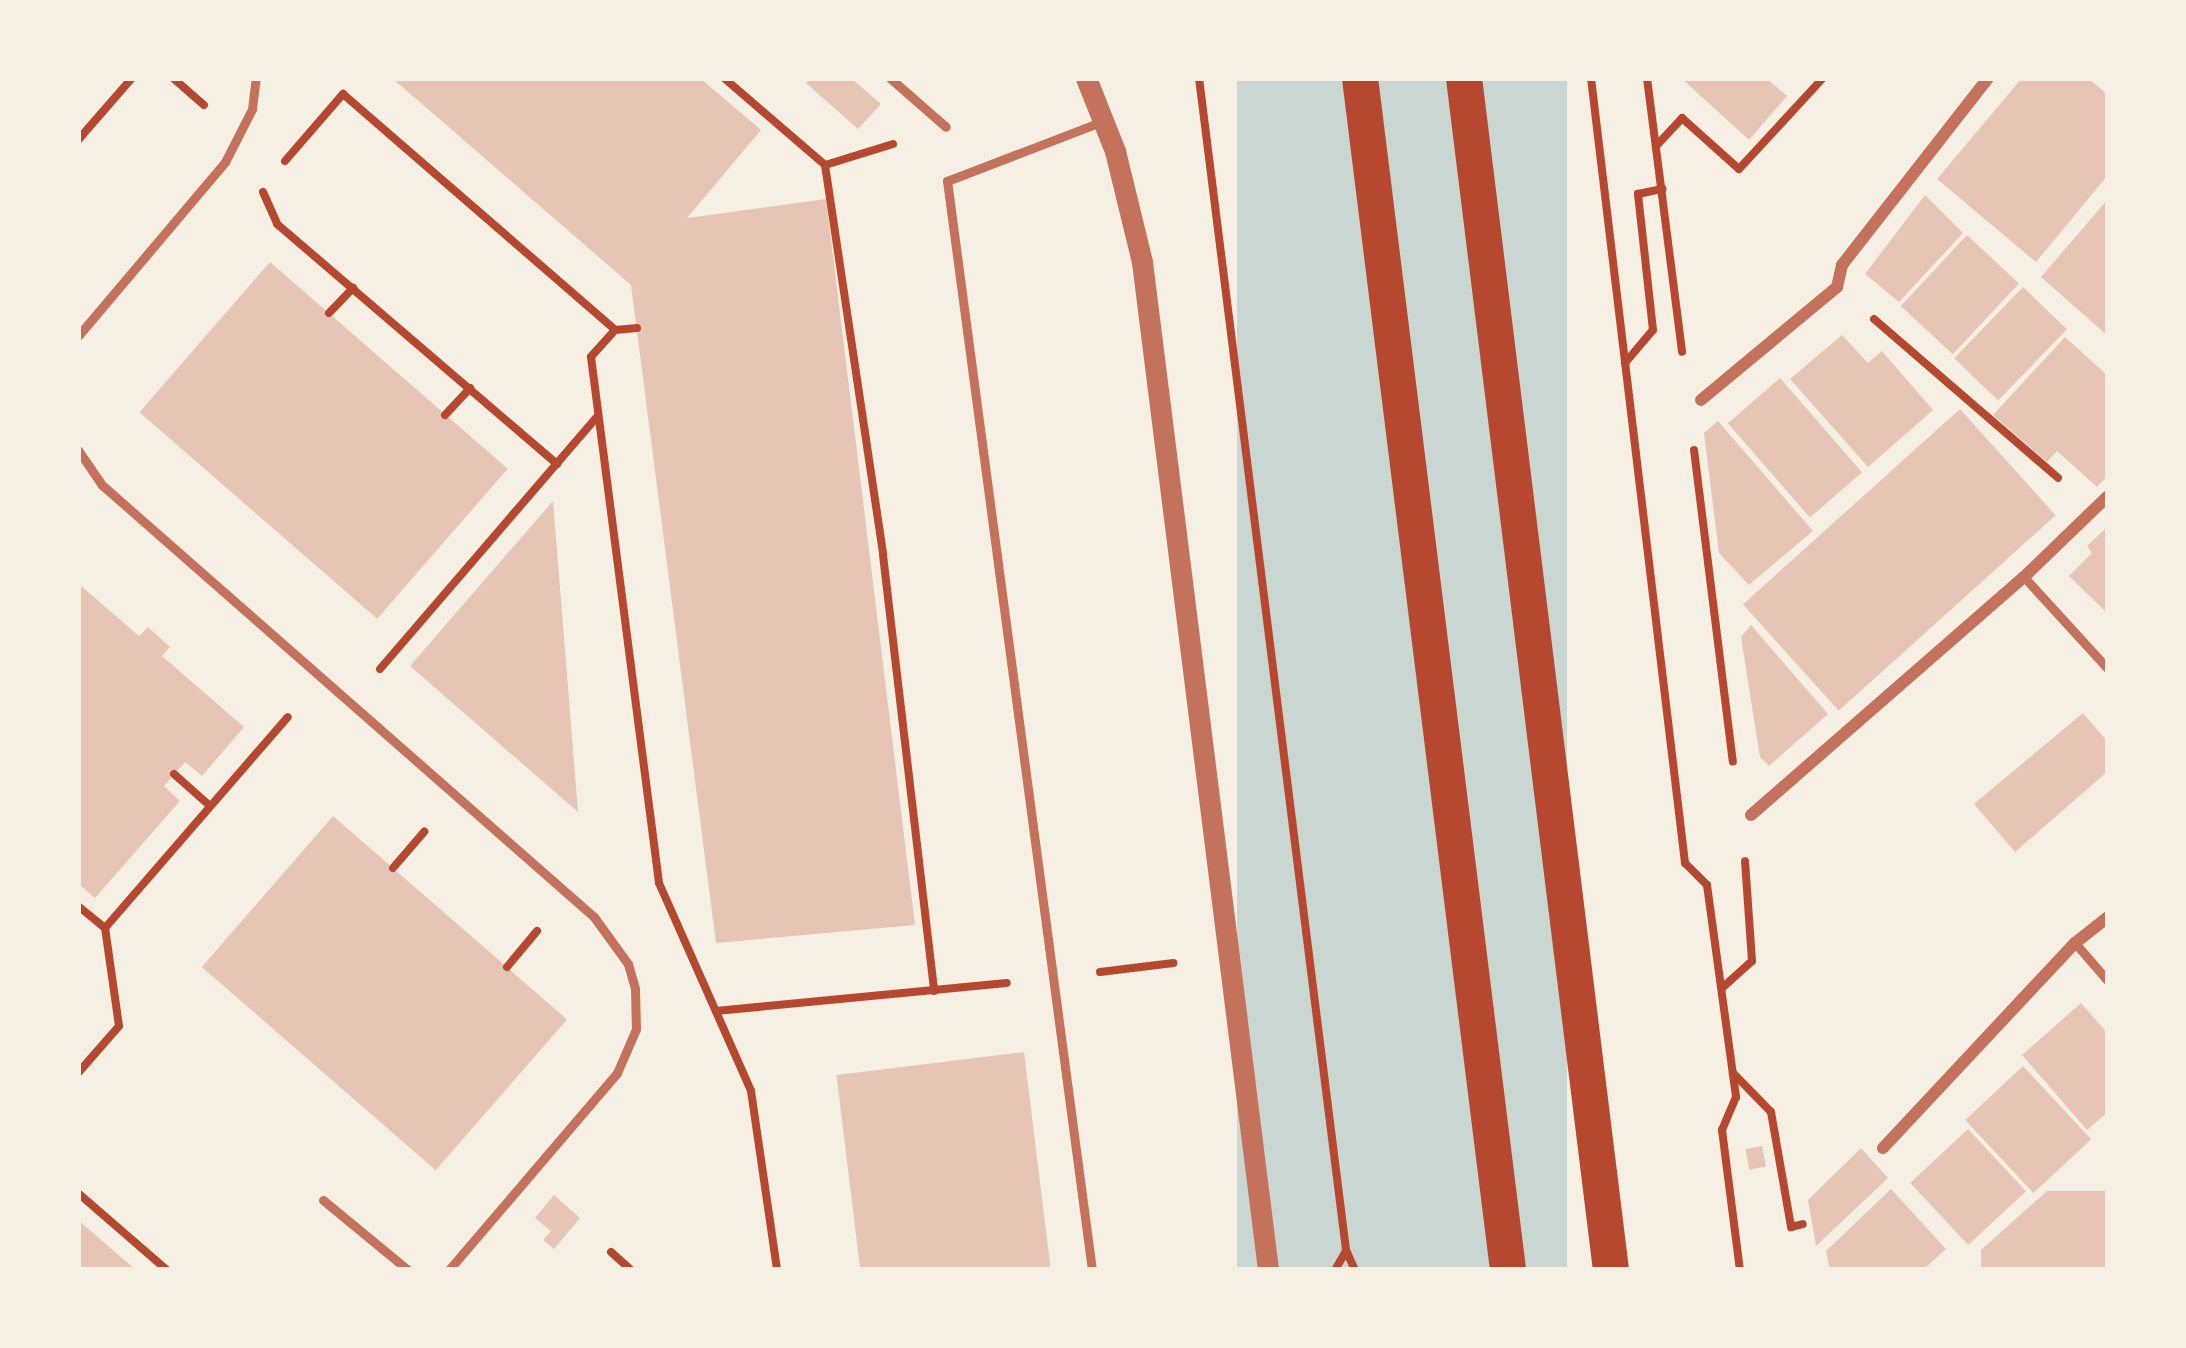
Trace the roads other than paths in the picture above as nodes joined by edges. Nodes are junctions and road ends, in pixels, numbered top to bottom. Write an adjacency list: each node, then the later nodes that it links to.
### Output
1 (256, 78): 9 (lane)
2 (890, 78): 8 (lane)
3 (1086, 78): 7 (street)
4 (1360, 78): 26 (highway)
5 (1464, 78): 27 (highway)
6 (1988, 78): 10 (street)
7 (1103, 121): 24 (lane); 25 (street)
8 (946, 127)
9 (78, 336)
10 (1701, 400)
11 (78, 449): 12 (lane)
12 (82, 468): 23 (lane)
13 (2108, 496): 14 (street)
14 (2024, 577): 15 (lane); 16 (street)
15 (2108, 669)
16 (1751, 815)
17 (2108, 916): 18 (street)
18 (2075, 944): 19 (lane); 20 (street)
19 (2108, 981)
20 (1883, 1148)
21 (323, 1200): 22 (lane)
22 (408, 1270)
23 (449, 1270)
24 (1092, 1270)
25 (1268, 1270)
26 (1508, 1270)
27 (1612, 1270)

